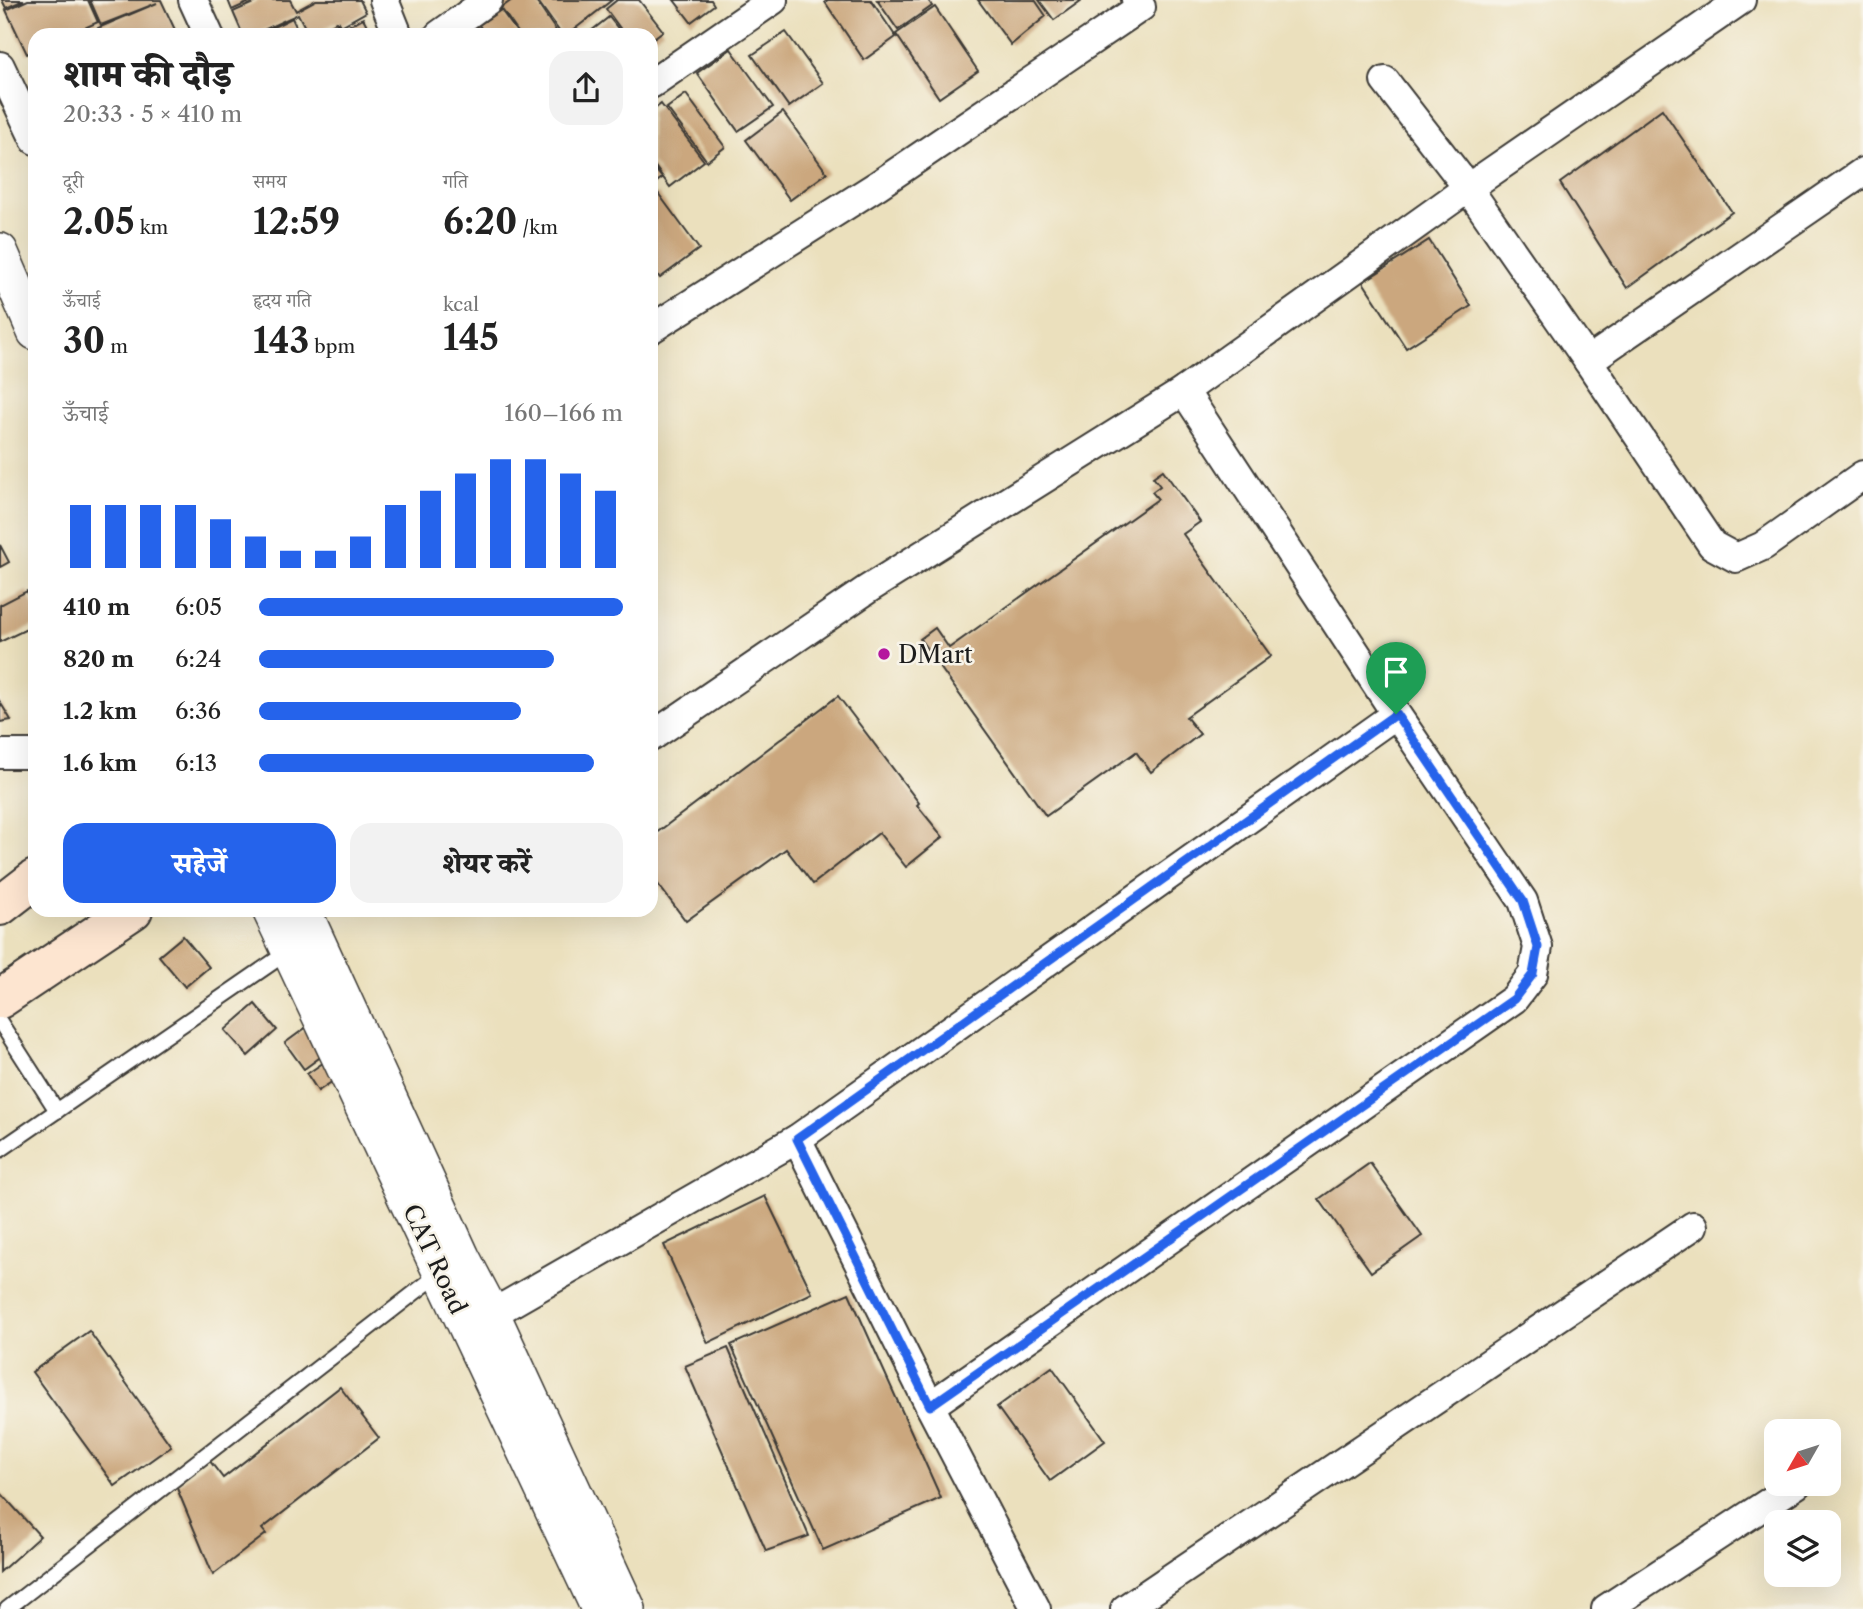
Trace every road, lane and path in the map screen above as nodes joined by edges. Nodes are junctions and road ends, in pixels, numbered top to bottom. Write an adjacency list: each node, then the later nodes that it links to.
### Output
1 (192, 0): 7 (street)
2 (384, 0): 8 (street)
3 (488, 0): 9 (street)
4 (773, 0): 11 (street)
5 (1741, 0): 15 (street)
6 (1143, 2): 18 (street)
7 (206, 28)
8 (395, 28)
9 (449, 28)
10 (0, 66): 13 (street)
11 (658, 79)
12 (1385, 81): 15 (street)
13 (28, 125)
14 (1863, 172): 19 (street)
15 (1468, 188): 19 (street); 20 (street)
16 (0, 251): 17 (street)
17 (28, 316)
18 (658, 325)
19 (1588, 361): 21 (street)
20 (1184, 391): 22 (street); 23 (street)
21 (1863, 475)
22 (1396, 714): 34 (street); 39 (street)
23 (658, 732)
24 (0, 754): 25 (street)
25 (28, 754)
26 (28, 884): 27 (main road)
27 (0, 906)
28 (123, 917): 31 (main road)
29 (279, 917): 30 (street, CAT Road)
30 (302, 936): 33 (lane); 37 (street, CAT Road)
31 (0, 999)
32 (0, 1022): 33 (lane)
33 (57, 1111): 35 (lane)
34 (797, 1139): 38 (street); 39 (street)
35 (0, 1150)
36 (1693, 1226): 45 (street)
37 (452, 1264): 38 (street, CAT Road); 41 (lane)
38 (480, 1321): 42 (street, CAT Road); 43 (street, CAT Road)
39 (930, 1406): 44 (street)
40 (1779, 1496): 46 (street)
41 (7, 1609)
42 (599, 1609)
43 (628, 1609)
44 (1036, 1609)
45 (1125, 1609)
46 (1606, 1609)

